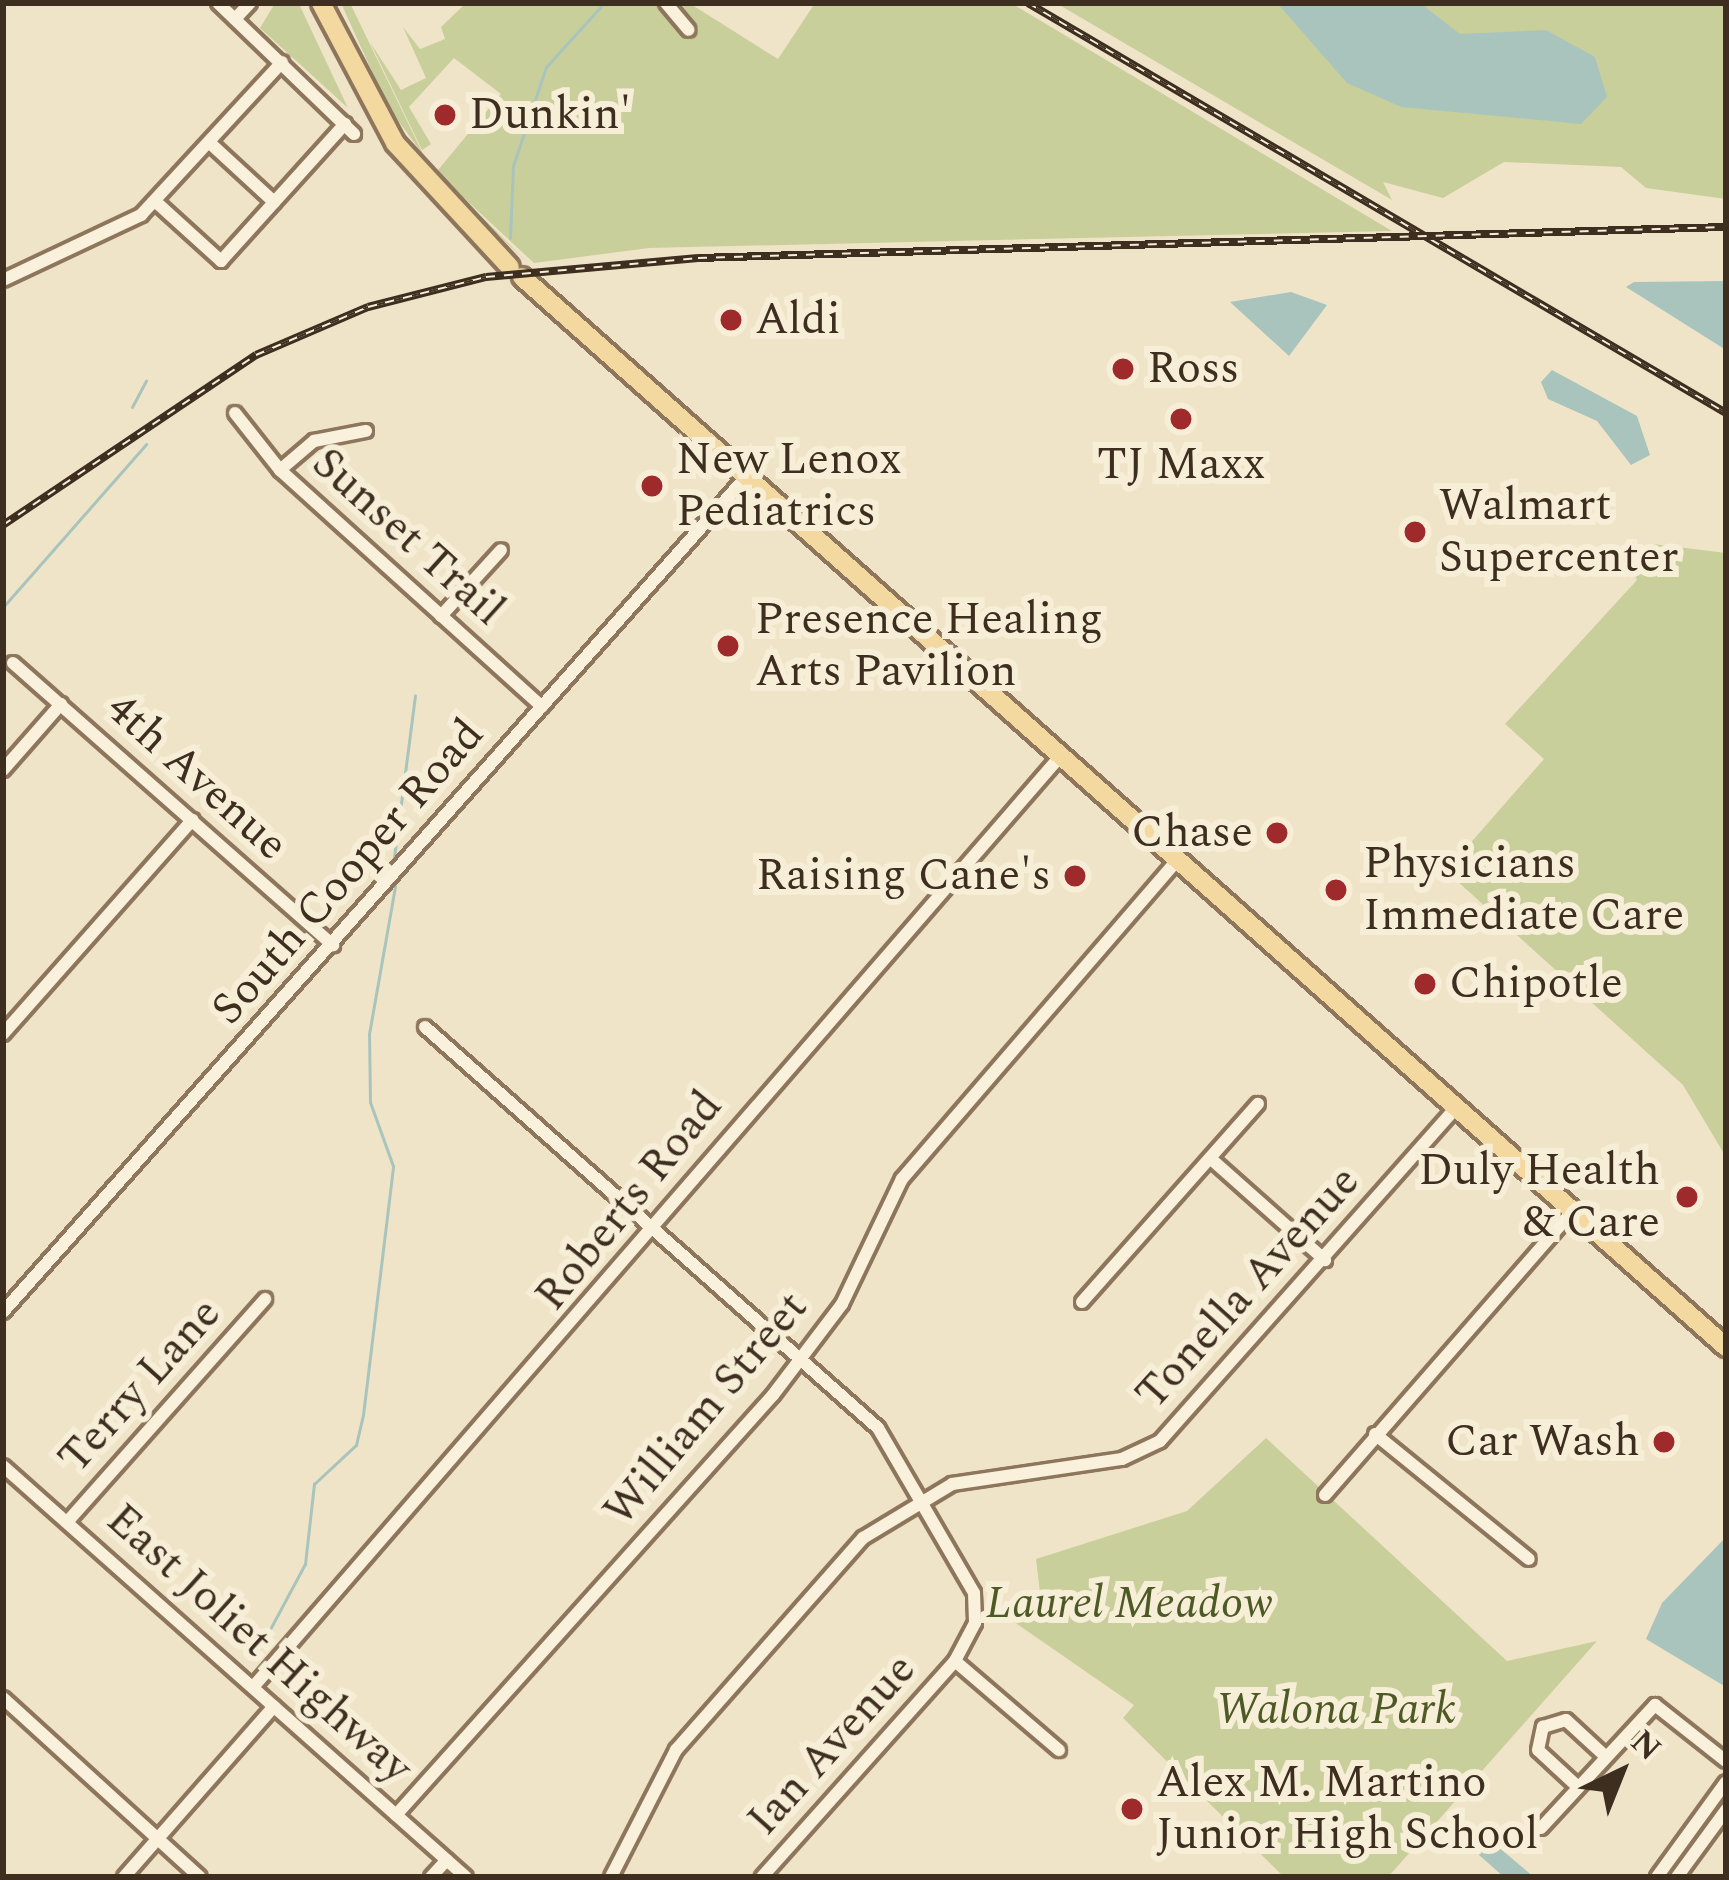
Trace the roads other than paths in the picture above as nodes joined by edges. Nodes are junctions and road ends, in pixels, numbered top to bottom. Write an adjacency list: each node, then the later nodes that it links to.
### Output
1 (218, 3): 5 (street)
2 (250, 3): 5 (street)
3 (321, 3): 15 (main road)
4 (666, 3): 6 (street)
5 (235, 19): 7 (street)
6 (689, 30)
7 (282, 62): 8 (street); 10 (street)
8 (211, 144): 9 (street); 10 (street)
9 (157, 202): 10 (street); 11 (street)
10 (274, 202)
11 (3, 280)
12 (235, 413): 14 (street, Sunset Trail)
13 (366, 430): 14 (street)
14 (280, 470): 17 (street, Sunset Trail)
15 (745, 478): 20 (street, South Cooper Road); 21 (main road)
16 (500, 550): 17 (street)
17 (441, 616): 20 (street, Sunset Trail)
18 (14, 663): 19 (street, 4th Avenue)
19 (62, 704): 22 (street); 23 (street, 4th Avenue)
20 (542, 706): 25 (street, South Cooper Road)
21 (1057, 760): 24 (main road); 32 (street, Roberts Road)
22 (3, 770)
23 (192, 820): 25 (street, 4th Avenue); 27 (street)
24 (1175, 863): 29 (main road); 38 (street, William Street)
25 (333, 945): 36 (street, South Cooper Road)
26 (425, 1027): 32 (street)
27 (3, 1034)
28 (1258, 1105): 30 (street)
29 (1454, 1111): 31 (main road); 33 (street, Tonella Avenue)
30 (1210, 1157): 33 (street); 35 (street)
31 (1571, 1213): 37 (main road); 39 (street)
32 (657, 1233): 38 (street); 46 (street, Roberts Road)
33 (1325, 1260): 42 (street, Tonella Avenue)
34 (265, 1299): 43 (street, Terry Lane)
35 (1082, 1301)
36 (3, 1312)
37 (1726, 1347)
38 (801, 1360): 42 (street); 55 (street, William Street)
39 (1376, 1434): 41 (street); 44 (street)
40 (3, 1466): 43 (street, East Joliet Highway)
41 (1325, 1495)
42 (923, 1498): 45 (street); 63 (street, Tonella Avenue)
43 (68, 1521): 46 (street, East Joliet Highway)
44 (1529, 1559)
45 (955, 1660): 49 (street); 64 (street, Ian Avenue)
46 (254, 1686): 48 (street, East Joliet Highway)
47 (3, 1698): 57 (street)
48 (274, 1706): 55 (street, East Joliet Highway); 57 (street)
49 (1059, 1750)
50 (1605, 1756): 51 (street); 53 (street); 53 (street)
51 (1726, 1761)
52 (1726, 1782): 65 (street)
53 (1578, 1786): 56 (street)
54 (1726, 1810): 66 (street)
55 (396, 1815): 58 (street, East Joliet Highway)
56 (1541, 1828)
57 (158, 1838): 59 (street); 60 (street)
58 (447, 1859): 61 (street); 62 (street, East Joliet Highway)
59 (124, 1877)
60 (200, 1877)
61 (431, 1877)
62 (466, 1877)
63 (610, 1877)
64 (762, 1877)
65 (1657, 1877)
66 (1677, 1877)

